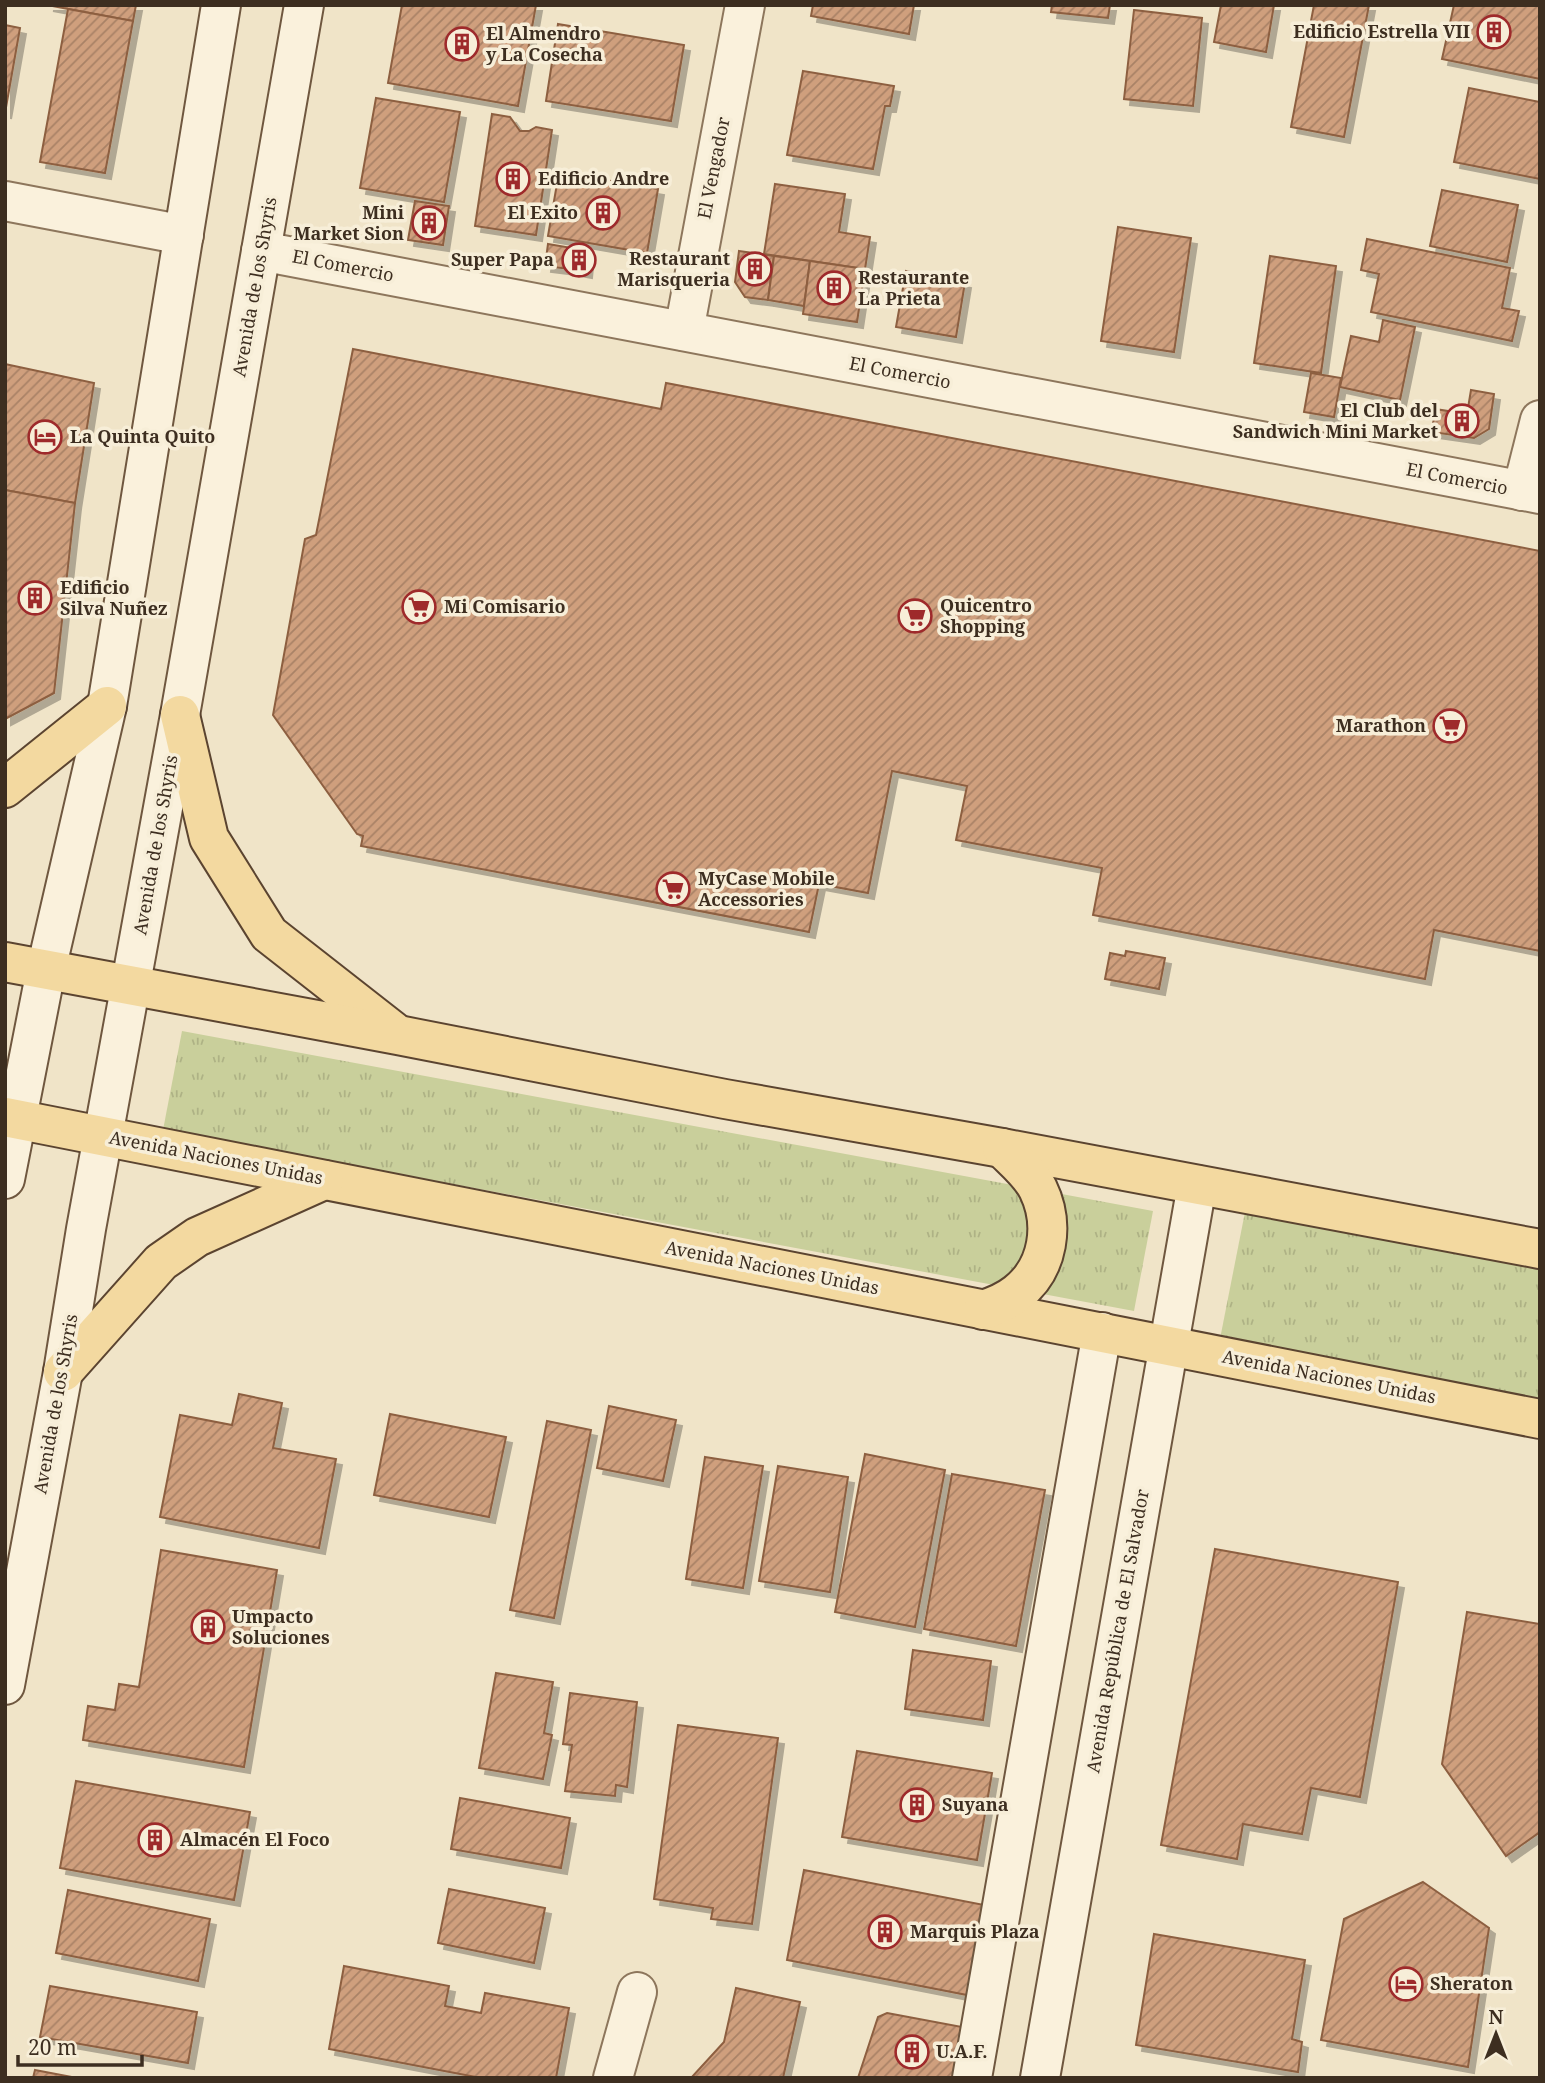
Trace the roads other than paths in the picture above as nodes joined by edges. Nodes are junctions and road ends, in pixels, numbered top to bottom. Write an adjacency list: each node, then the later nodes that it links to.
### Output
1 (221, 5): 5 (street)
2 (304, 5): 6 (street, Avenida de los Shyris)
3 (745, 5): 7 (street, El Vengador)
4 (5, 201): 5 (street)
5 (184, 235): 10 (street)
6 (261, 251): 7 (street, El Comercio); 11 (street, Avenida de los Shyris)
7 (684, 331): 9 (street, El Comercio)
8 (1540, 420): 9 (street)
9 (1531, 493)
10 (107, 706): 12 (main road); 14 (street)
11 (180, 715): 15 (street, Avenida de los Shyris); 16 (main road)
12 (5, 788)
13 (5, 962): 14 (main road)
14 (46, 970): 15 (main road); 17 (street)
15 (132, 984): 16 (main road); 18 (street, Avenida de los Shyris)
16 (398, 1035): 19 (main road)
17 (11, 1118): 18 (main road, Avenida Naciones Unidas); 20 (street)
18 (104, 1136): 21 (main road, Avenida Naciones Unidas); 27 (street, Avenida de los Shyris)
19 (1002, 1149): 22 (main road); 24 (main road)
20 (5, 1179)
21 (324, 1180): 24 (main road, Avenida Naciones Unidas); 27 (main road)
22 (1197, 1185): 23 (main road); 26 (street, Avenida República de El Salvador)
23 (1540, 1249)
24 (983, 1310): 25 (main road, Avenida Naciones Unidas)
25 (1102, 1332): 26 (main road, Avenida Naciones Unidas); 32 (street)
26 (1168, 1345): 28 (main road, Avenida Naciones Unidas); 33 (street, Avenida República de El Salvador)
27 (63, 1372): 29 (street, Avenida de los Shyris)
28 (1540, 1419)
29 (5, 1685)
30 (637, 1992): 31 (street)
31 (613, 2078)
32 (972, 2078)
33 (1040, 2078)

